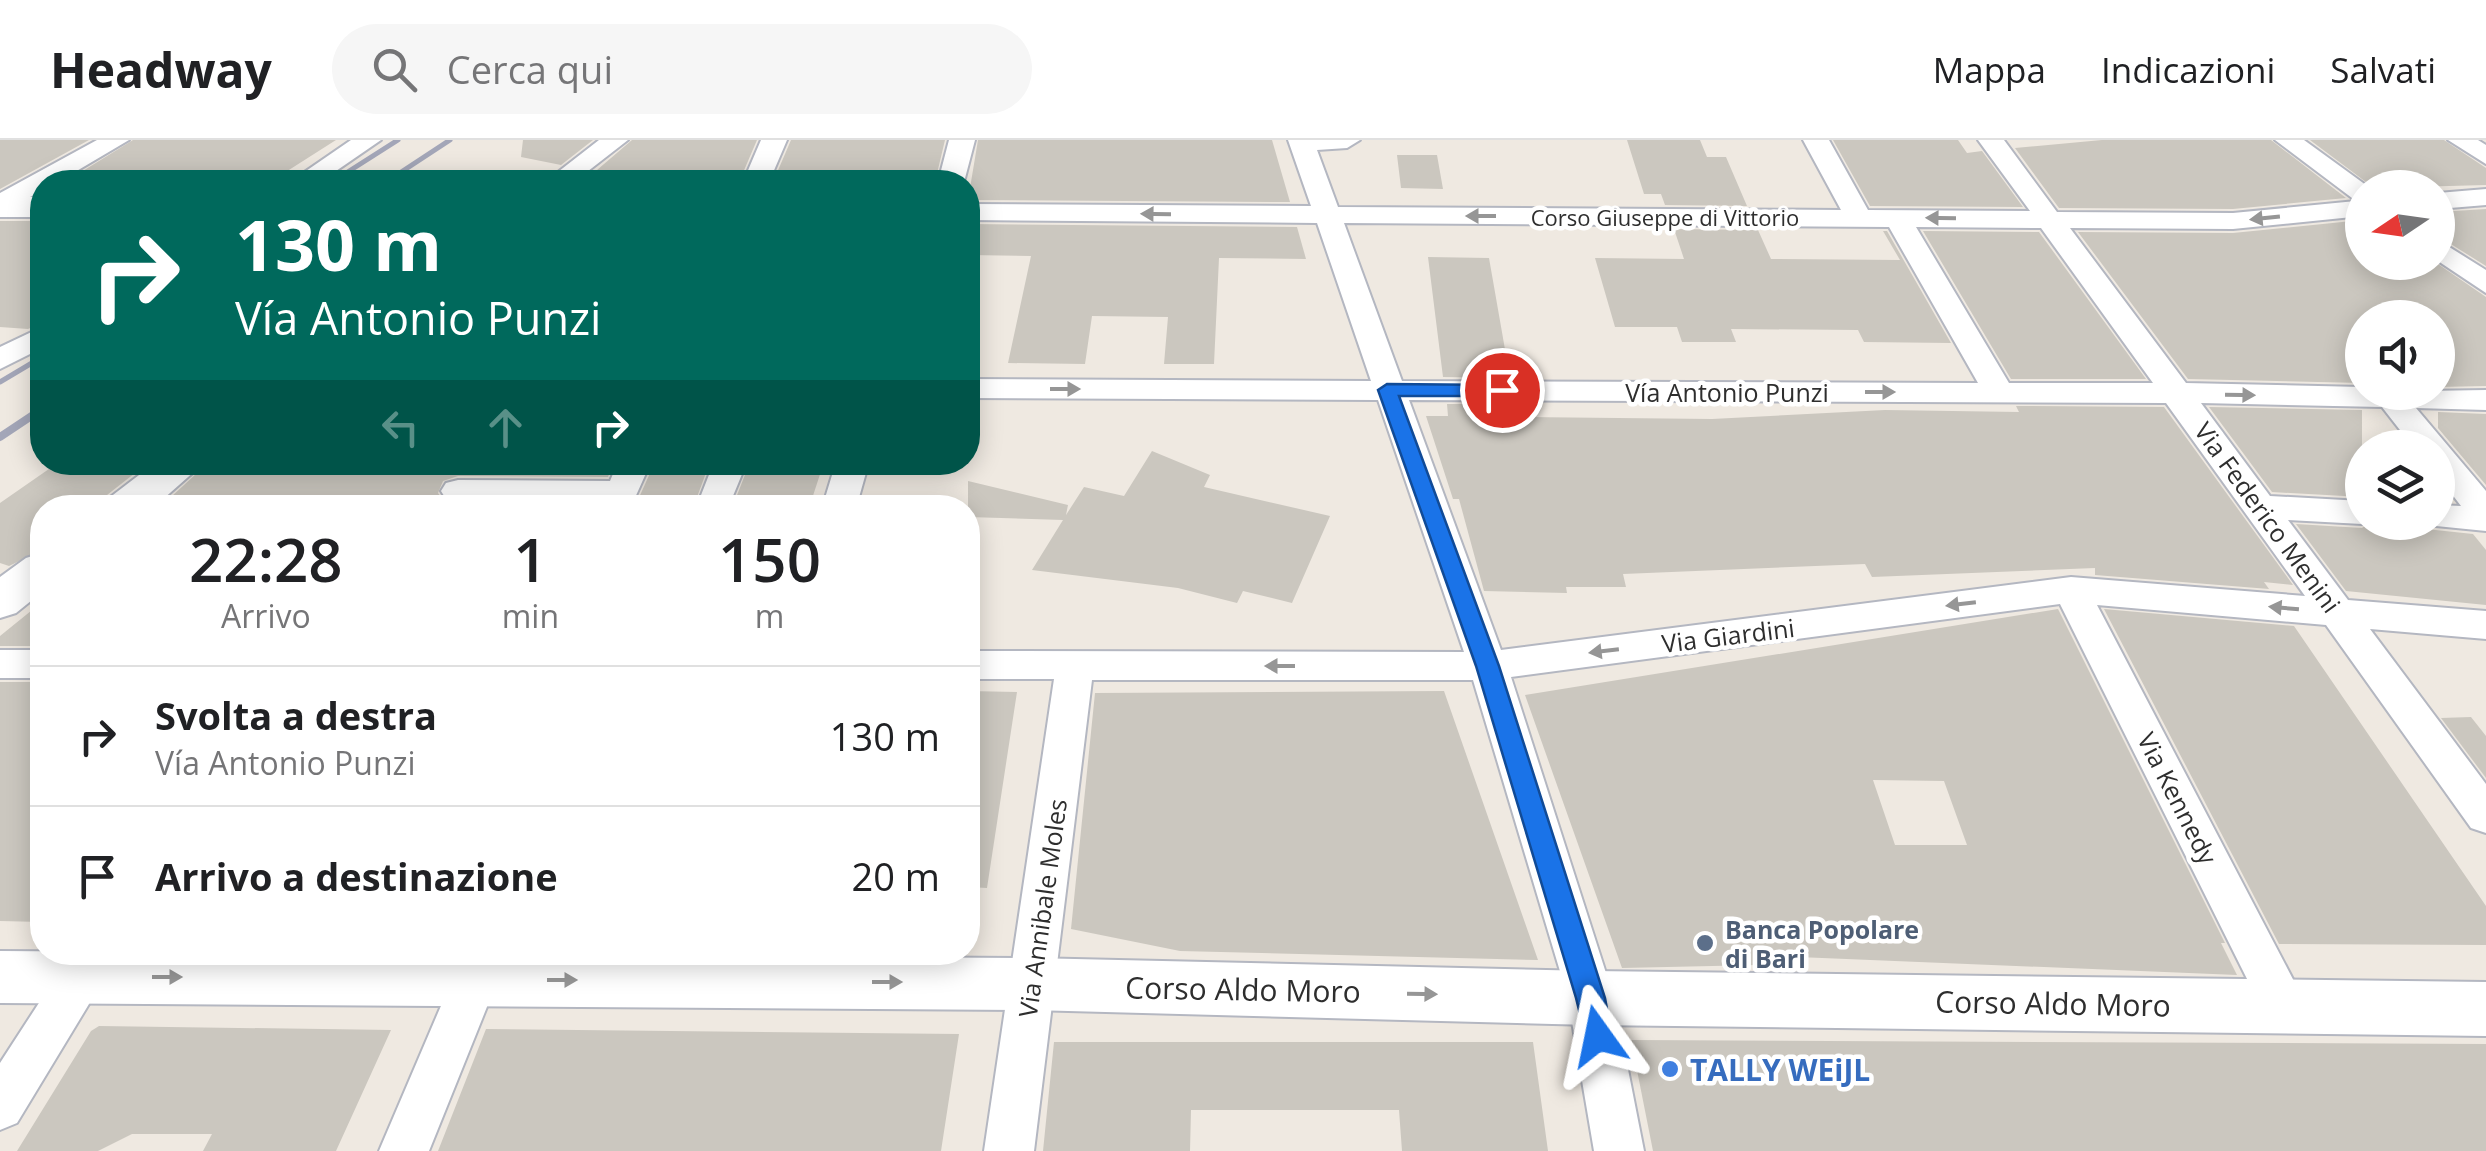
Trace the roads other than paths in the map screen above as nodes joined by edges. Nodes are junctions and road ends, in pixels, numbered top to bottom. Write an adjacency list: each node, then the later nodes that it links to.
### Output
1 (116, 140): 13 (street)
2 (368, 140): 14 (street)
3 (615, 140): 15 (street)
4 (774, 140): 16 (street)
5 (962, 140): 17 (street)
6 (1347, 140): 11 (street)
7 (1816, 140): 27 (street)
8 (2288, 140): 18 (street)
9 (2462, 140): 12 (street)
10 (2001, 141): 29 (street, Via Federico Menini)
11 (1302, 142): 26 (street)
12 (2486, 156)
13 (63, 170)
14 (322, 170)
15 (574, 170)
16 (761, 170)
17 (954, 170)
18 (2345, 182)
19 (30, 189): 22 (street)
20 (2486, 197): 21 (street)
21 (2455, 200)
22 (0, 206): 23 (street)
23 (30, 207)
24 (2345, 210): 29 (street, Corso Giuseppe di Vittorio, one-way to 29)
25 (980, 212): 26 (street, Corso Giuseppe di Vittorio, one-way to 25)
26 (1328, 216): 27 (street, Corso Giuseppe di Vittorio, one-way to 26); 33 (street)
27 (1859, 218): 28 (street, Corso Giuseppe di Vittorio)
28 (1896, 218): 29 (street, Corso Giuseppe di Vittorio, one-way to 28); 34 (street)
29 (2049, 219): 35 (street, Via Federico Menini)
30 (2455, 261): 31 (street)
31 (2486, 284)
32 (980, 388): 33 (street, Vía Antonio Punzi, one-way to 33)
33 (1387, 390): 34 (street, Vía Antonio Punzi, one-way to 34); 61 (street)
34 (2000, 392): 35 (street, Vía Antonio Punzi)
35 (2178, 393): 36 (street, Vía Antonio Punzi, one-way to 36); 48 (street, Via Federico Menini)
36 (2345, 397)
37 (2455, 399): 38 (street, Vía Antonio Punzi)
38 (2486, 400)
39 (2401, 410): 40 (street)
40 (2417, 430)
41 (167, 475): 45 (street)
42 (473, 475): 46 (street)
43 (630, 475): 47 (street)
44 (2455, 477): 51 (street)
45 (141, 495)
46 (453, 495)
47 (548, 495)
48 (2261, 506): 49 (street); 55 (street, Via Federico Menini)
49 (2345, 511)
50 (2455, 516): 51 (street)
51 (2486, 516)
52 (30, 578): 54 (street)
53 (2071, 590): 55 (street, Via Giardini, one-way to 53); 61 (street, Via Giardini, one-way to 61); 70 (street, Via Kennedy)
54 (0, 601)
55 (2338, 612): 56 (street, Via Giardini); 62 (street, Via Federico Menini)
56 (2486, 625)
57 (0, 664): 58 (street)
58 (30, 664)
59 (980, 665): 60 (street, Via Giardini)
60 (1076, 665): 61 (street, Via Giardini, one-way to 60); 68 (street, Via Annibale Moles)
61 (1488, 666): 69 (street)
62 (2486, 816)
63 (83, 965): 67 (street, Corso Aldo Moro)
64 (89, 965): 72 (street)
65 (286, 965): 66 (street, Corso Aldo Moro, one-way to 66)
66 (481, 966): 68 (street, Corso Aldo Moro, one-way to 68); 73 (street)
67 (0, 977)
68 (1031, 984): 69 (street, Corso Aldo Moro, one-way to 69); 74 (street, Via Annibale Moles)
69 (1590, 998): 70 (street, Corso Aldo Moro); 75 (street)
70 (2284, 1006): 71 (street, Corso Aldo Moro)
71 (2486, 1009)
72 (0, 1106)
73 (404, 1151)
74 (1009, 1151)
75 (1619, 1151)

